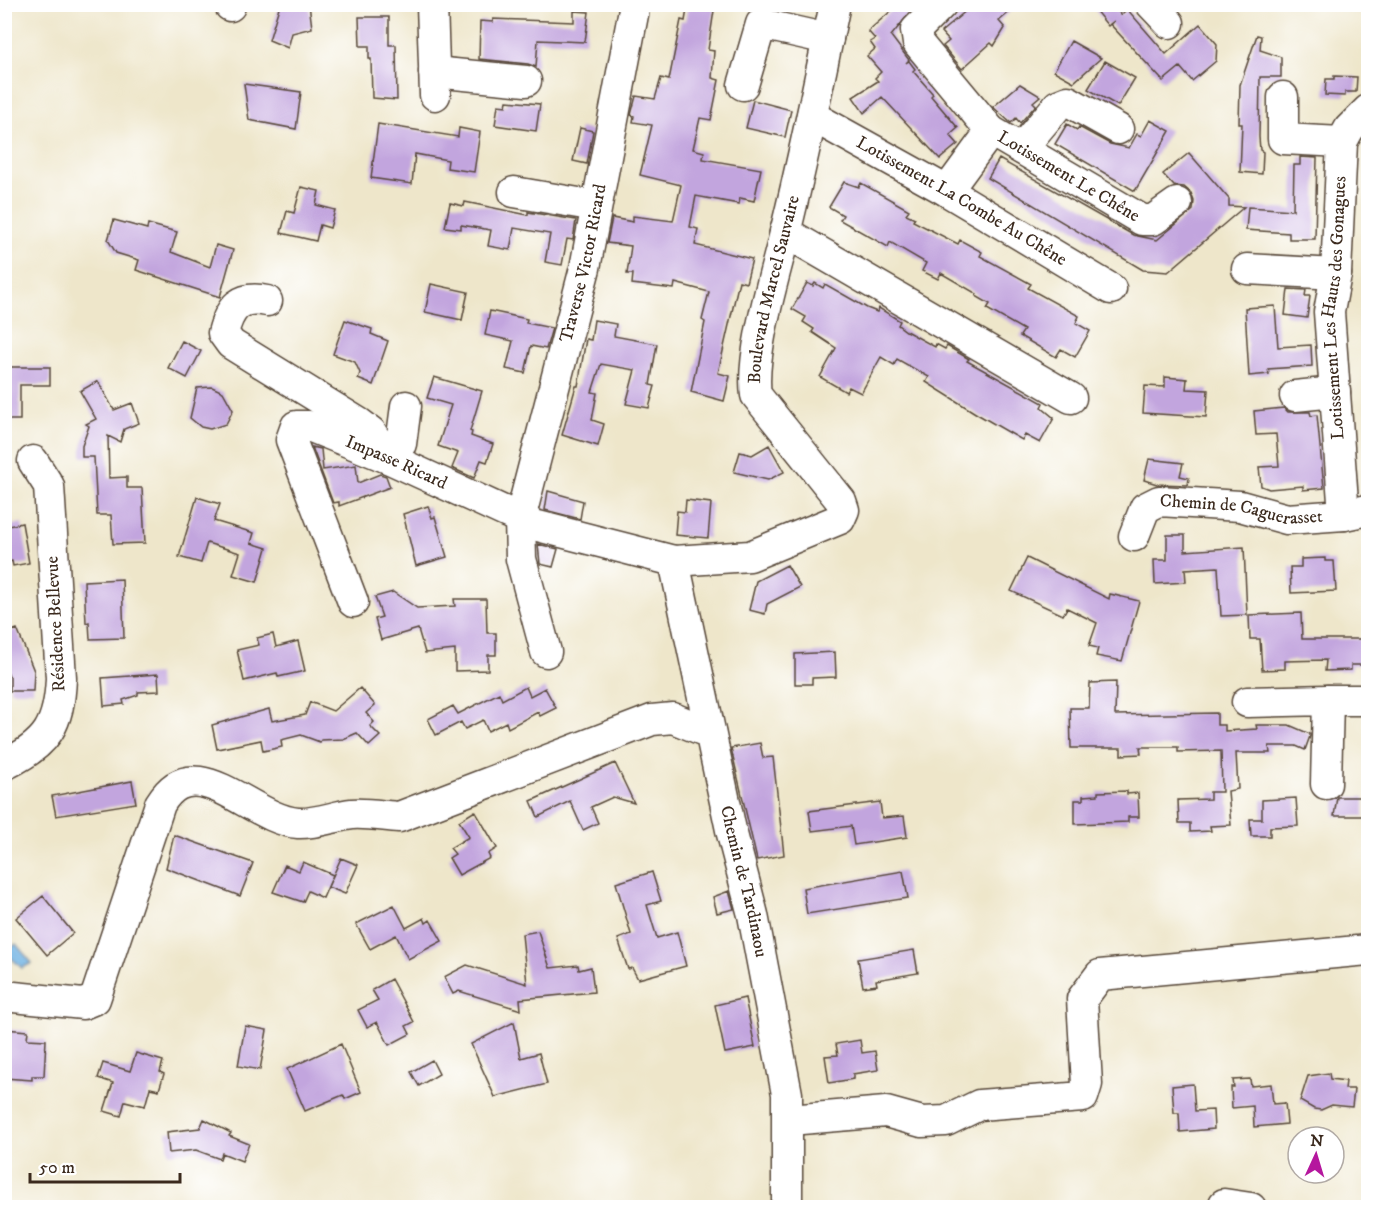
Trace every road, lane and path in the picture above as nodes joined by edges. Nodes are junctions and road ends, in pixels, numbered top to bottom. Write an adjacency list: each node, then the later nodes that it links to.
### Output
1 (432, 4): 6 (street)
2 (634, 4): 18 (street, Traverse Victor Ricard)
3 (835, 4): 5 (street, Boulevard Marcel Sauvaire)
4 (942, 4): 12 (street)
5 (828, 39): 7 (street); 10 (street, Boulevard Marcel Sauvaire)
6 (526, 81)
7 (743, 85)
8 (1283, 97): 13 (street)
9 (1368, 110): 13 (street)
10 (812, 116): 15 (street, Lotissement La Combe Au Chêne); 19 (street, Boulevard Marcel Sauvaire)
11 (1118, 129): 14 (street)
12 (991, 131): 14 (street, Lotissement Le Chêne); 15 (street)
13 (1342, 142): 21 (street, Lotissement Les Hauts des Gonagues)
14 (1022, 148): 17 (street, Lotissement Le Chêne)
15 (947, 191): 22 (street, Lotissement La Combe Au Chêne)
16 (514, 192): 18 (street)
17 (1177, 203)
18 (596, 206): 31 (street, Traverse Victor Ricard)
19 (785, 232): 26 (street); 33 (street, Boulevard Marcel Sauvaire)
20 (1247, 269): 21 (street)
21 (1336, 274): 24 (street, Lotissement Les Hauts des Gonagues)
22 (1111, 290)
23 (267, 301): 28 (street)
24 (1335, 392): 25 (street); 30 (street, Lotissement Les Hauts des Gonagues)
25 (1295, 396)
26 (1071, 398)
27 (406, 406): 28 (street)
28 (388, 458): 31 (street, Impasse Ricard); 34 (street, Impasse Ricard)
29 (33, 461): 40 (street, Résidence Bellevue)
30 (1356, 513): 32 (street, Chemin de Caguerasset)
31 (520, 519): 33 (street, Impasse Ricard); 35 (street, Traverse Victor Ricard)
32 (1134, 536)
33 (674, 561): 39 (street, Chemin de Tardinaou)
34 (353, 602)
35 (546, 652)
36 (1328, 700): 37 (street); 38 (street); 41 (street)
37 (1368, 700)
38 (1247, 702)
39 (710, 733): 43 (street); 44 (street, Chemin de Tardinaou)
40 (4, 765)
41 (1326, 784)
42 (1368, 950): 44 (street)
43 (4, 996)
44 (789, 1120): 45 (street, Chemin de Tardinaou)
45 (787, 1208)

